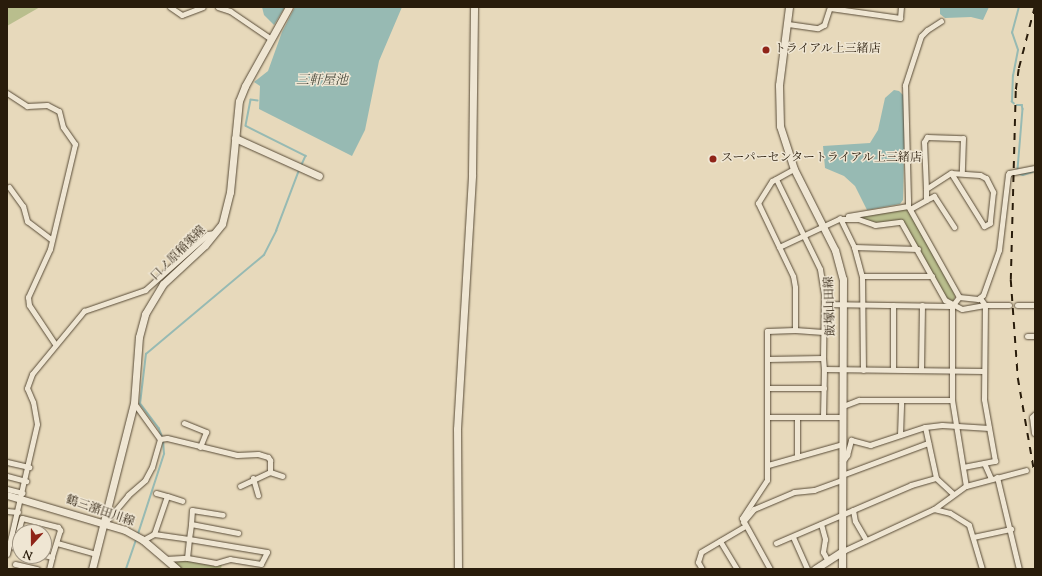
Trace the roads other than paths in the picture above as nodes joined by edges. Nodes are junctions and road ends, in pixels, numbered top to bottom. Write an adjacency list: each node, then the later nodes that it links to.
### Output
1 (170, 7): 2 (street)
2 (203, 7)
3 (218, 7): 11 (street)
4 (289, 7): 11 (main road, 口ノ原稲築線)
5 (474, 7): 147 (main road)
6 (789, 7): 10 (main road, 飯塚山田線)
7 (901, 7): 8 (street)
8 (830, 8): 10 (street)
9 (941, 21): 23 (street)
10 (788, 24): 15 (main road, 飯塚山田線)
11 (271, 39): 13 (main road, 口ノ原稲築線)
12 (7, 93): 29 (street)
13 (235, 138): 18 (main road); 27 (main road, 口ノ原稲築線)
14 (1035, 168): 36 (street)
15 (794, 169): 19 (street); 25 (main road, 飯塚山田線)
16 (951, 172): 17 (street); 17 (street); 21 (street)
17 (962, 172): 21 (street)
18 (319, 176)
19 (776, 179): 28 (street); 30 (street)
20 (9, 187): 29 (street)
21 (926, 188): 22 (street)
22 (926, 200): 23 (street); 26 (street)
23 (910, 208): 24 (street); 35 (street)
24 (839, 219): 25 (street); 31 (street); 32 (street)
25 (824, 226): 28 (street); 38 (main road, 飯塚山田線)
26 (954, 227)
27 (217, 232): 51 (street); 65 (main road, 口ノ原稲築線)
28 (805, 236): 30 (street); 37 (street)
29 (52, 240): 51 (street)
30 (779, 247): 47 (street)
31 (854, 247): 32 (street); 33 (street)
32 (918, 249): 34 (street)
33 (862, 276): 34 (street); 40 (street)
34 (932, 276): 46 (street)
35 (959, 297): 36 (street); 46 (street)
36 (980, 298): 43 (street)
37 (824, 304): 38 (street); 48 (street)
38 (845, 304): 40 (street); 56 (main road, 飯塚山田線)
39 (1017, 304): 45 (street)
40 (863, 305): 41 (street); 57 (street)
41 (893, 305): 42 (street); 58 (street)
42 (922, 305): 46 (street); 55 (street)
43 (985, 305): 44 (street); 46 (street); 60 (street)
44 (1009, 305)
45 (1035, 305)
46 (952, 306): 59 (street)
47 (795, 330): 48 (street); 52 (street)
48 (823, 332): 53 (street)
49 (1027, 336): 50 (street)
50 (1035, 336)
51 (54, 344): 88 (street)
52 (767, 358): 53 (street); 61 (street)
53 (823, 358): 54 (street)
54 (824, 369): 56 (street); 62 (street)
55 (922, 369): 58 (street); 59 (street)
56 (843, 370): 57 (street); 66 (main road, 飯塚山田線)
57 (862, 370): 58 (street)
58 (893, 370)
59 (952, 370): 60 (street); 64 (street)
60 (984, 370): 75 (street)
61 (767, 388): 62 (street); 68 (street)
62 (824, 388): 70 (street)
63 (901, 400): 64 (street); 66 (street); 77 (street)
64 (952, 400): 73 (street)
65 (134, 402): 78 (street); 118 (main road, 口ノ原稲築線)
66 (843, 406): 71 (main road, 飯塚山田線)
67 (1035, 414): 76 (street)
68 (768, 417): 69 (street); 86 (street)
69 (796, 417): 70 (street); 82 (street)
70 (823, 417): 71 (street)
71 (843, 417): 80 (main road, 飯塚山田線)
72 (184, 423): 81 (street)
73 (956, 425): 74 (street); 75 (street); 87 (street)
74 (925, 427): 77 (street); 79 (street)
75 (989, 428): 85 (street)
76 (1034, 433)
77 (900, 435): 84 (street)
78 (160, 439): 81 (street); 118 (street)
79 (928, 443): 95 (street); 96 (street)
80 (842, 444): 82 (street); 84 (main road, 飯塚山田線)
81 (200, 447): 90 (street)
82 (797, 457): 86 (street)
83 (7, 462): 88 (street)
84 (842, 462): 95 (main road, 飯塚山田線)
85 (984, 463): 87 (street); 97 (street)
86 (768, 465): 120 (street)
87 (963, 467): 100 (street)
88 (29, 468): 98 (street)
89 (1026, 470): 93 (street)
90 (270, 472): 92 (street); 94 (street)
91 (7, 476): 98 (street)
92 (282, 476)
93 (998, 477): 97 (street); 123 (street)
94 (253, 478): 99 (street); 106 (street)
95 (842, 478): 113 (main road, 飯塚山田線); 120 (street)
96 (936, 478): 103 (street); 110 (street)
97 (992, 479): 100 (street)
98 (26, 481): 105 (street)
99 (240, 486)
100 (966, 486): 103 (street)
101 (7, 489): 105 (street)
102 (156, 493): 107 (street)
103 (953, 494): 109 (street)
104 (7, 495): 105 (main road, 鶴三潴田川線)
105 (22, 495): 112 (street); 118 (main road, 鶴三潴田川線)
106 (258, 495)
107 (166, 496): 108 (street); 126 (street)
108 (182, 501)
109 (934, 509): 128 (street); 131 (street)
110 (853, 510): 113 (street); 131 (street)
111 (7, 511): 112 (street)
112 (18, 512): 115 (street)
113 (842, 514): 121 (street); 136 (main road, 飯塚山田線)
114 (223, 515): 119 (street)
115 (15, 524)
116 (20, 524): 117 (street)
117 (45, 524)
118 (104, 524): 129 (main road, 鶴三潴田川線); 138 (main road, 口ノ原稲築線)
119 (191, 524): 125 (street); 130 (street)
120 (744, 524): 133 (street); 150 (street)
121 (820, 524): 127 (street); 142 (street)
122 (52, 526): 134 (street)
123 (1011, 528): 128 (street); 155 (street)
124 (12, 531): 132 (street)
125 (238, 533)
126 (154, 534): 129 (street); 130 (street)
127 (793, 537): 135 (street); 151 (street)
128 (973, 537): 154 (street)
129 (143, 540): 141 (main road, 鶴三潴田川線)
130 (189, 540): 140 (street); 140 (street)
131 (866, 540): 136 (street)
132 (8, 541): 137 (street)
133 (720, 541): 148 (street); 149 (street)
134 (57, 543): 138 (street); 139 (street)
135 (776, 543)
136 (843, 551): 142 (main road); 153 (main road, 飯塚山田線)
137 (7, 554)
138 (96, 554): 146 (main road, 口ノ原稲築線)
139 (52, 557)
140 (187, 558): 141 (street)
141 (165, 559): 144 (main road, 鶴三潴田川線)
142 (828, 561): 152 (main road)
143 (15, 564): 145 (street)
144 (174, 568)
145 (37, 569)
146 (92, 569)
147 (458, 569)
148 (702, 569)
149 (737, 569)
150 (770, 569)
151 (807, 569)
152 (815, 569)
153 (842, 569)
154 (982, 569)
155 (1019, 569)

